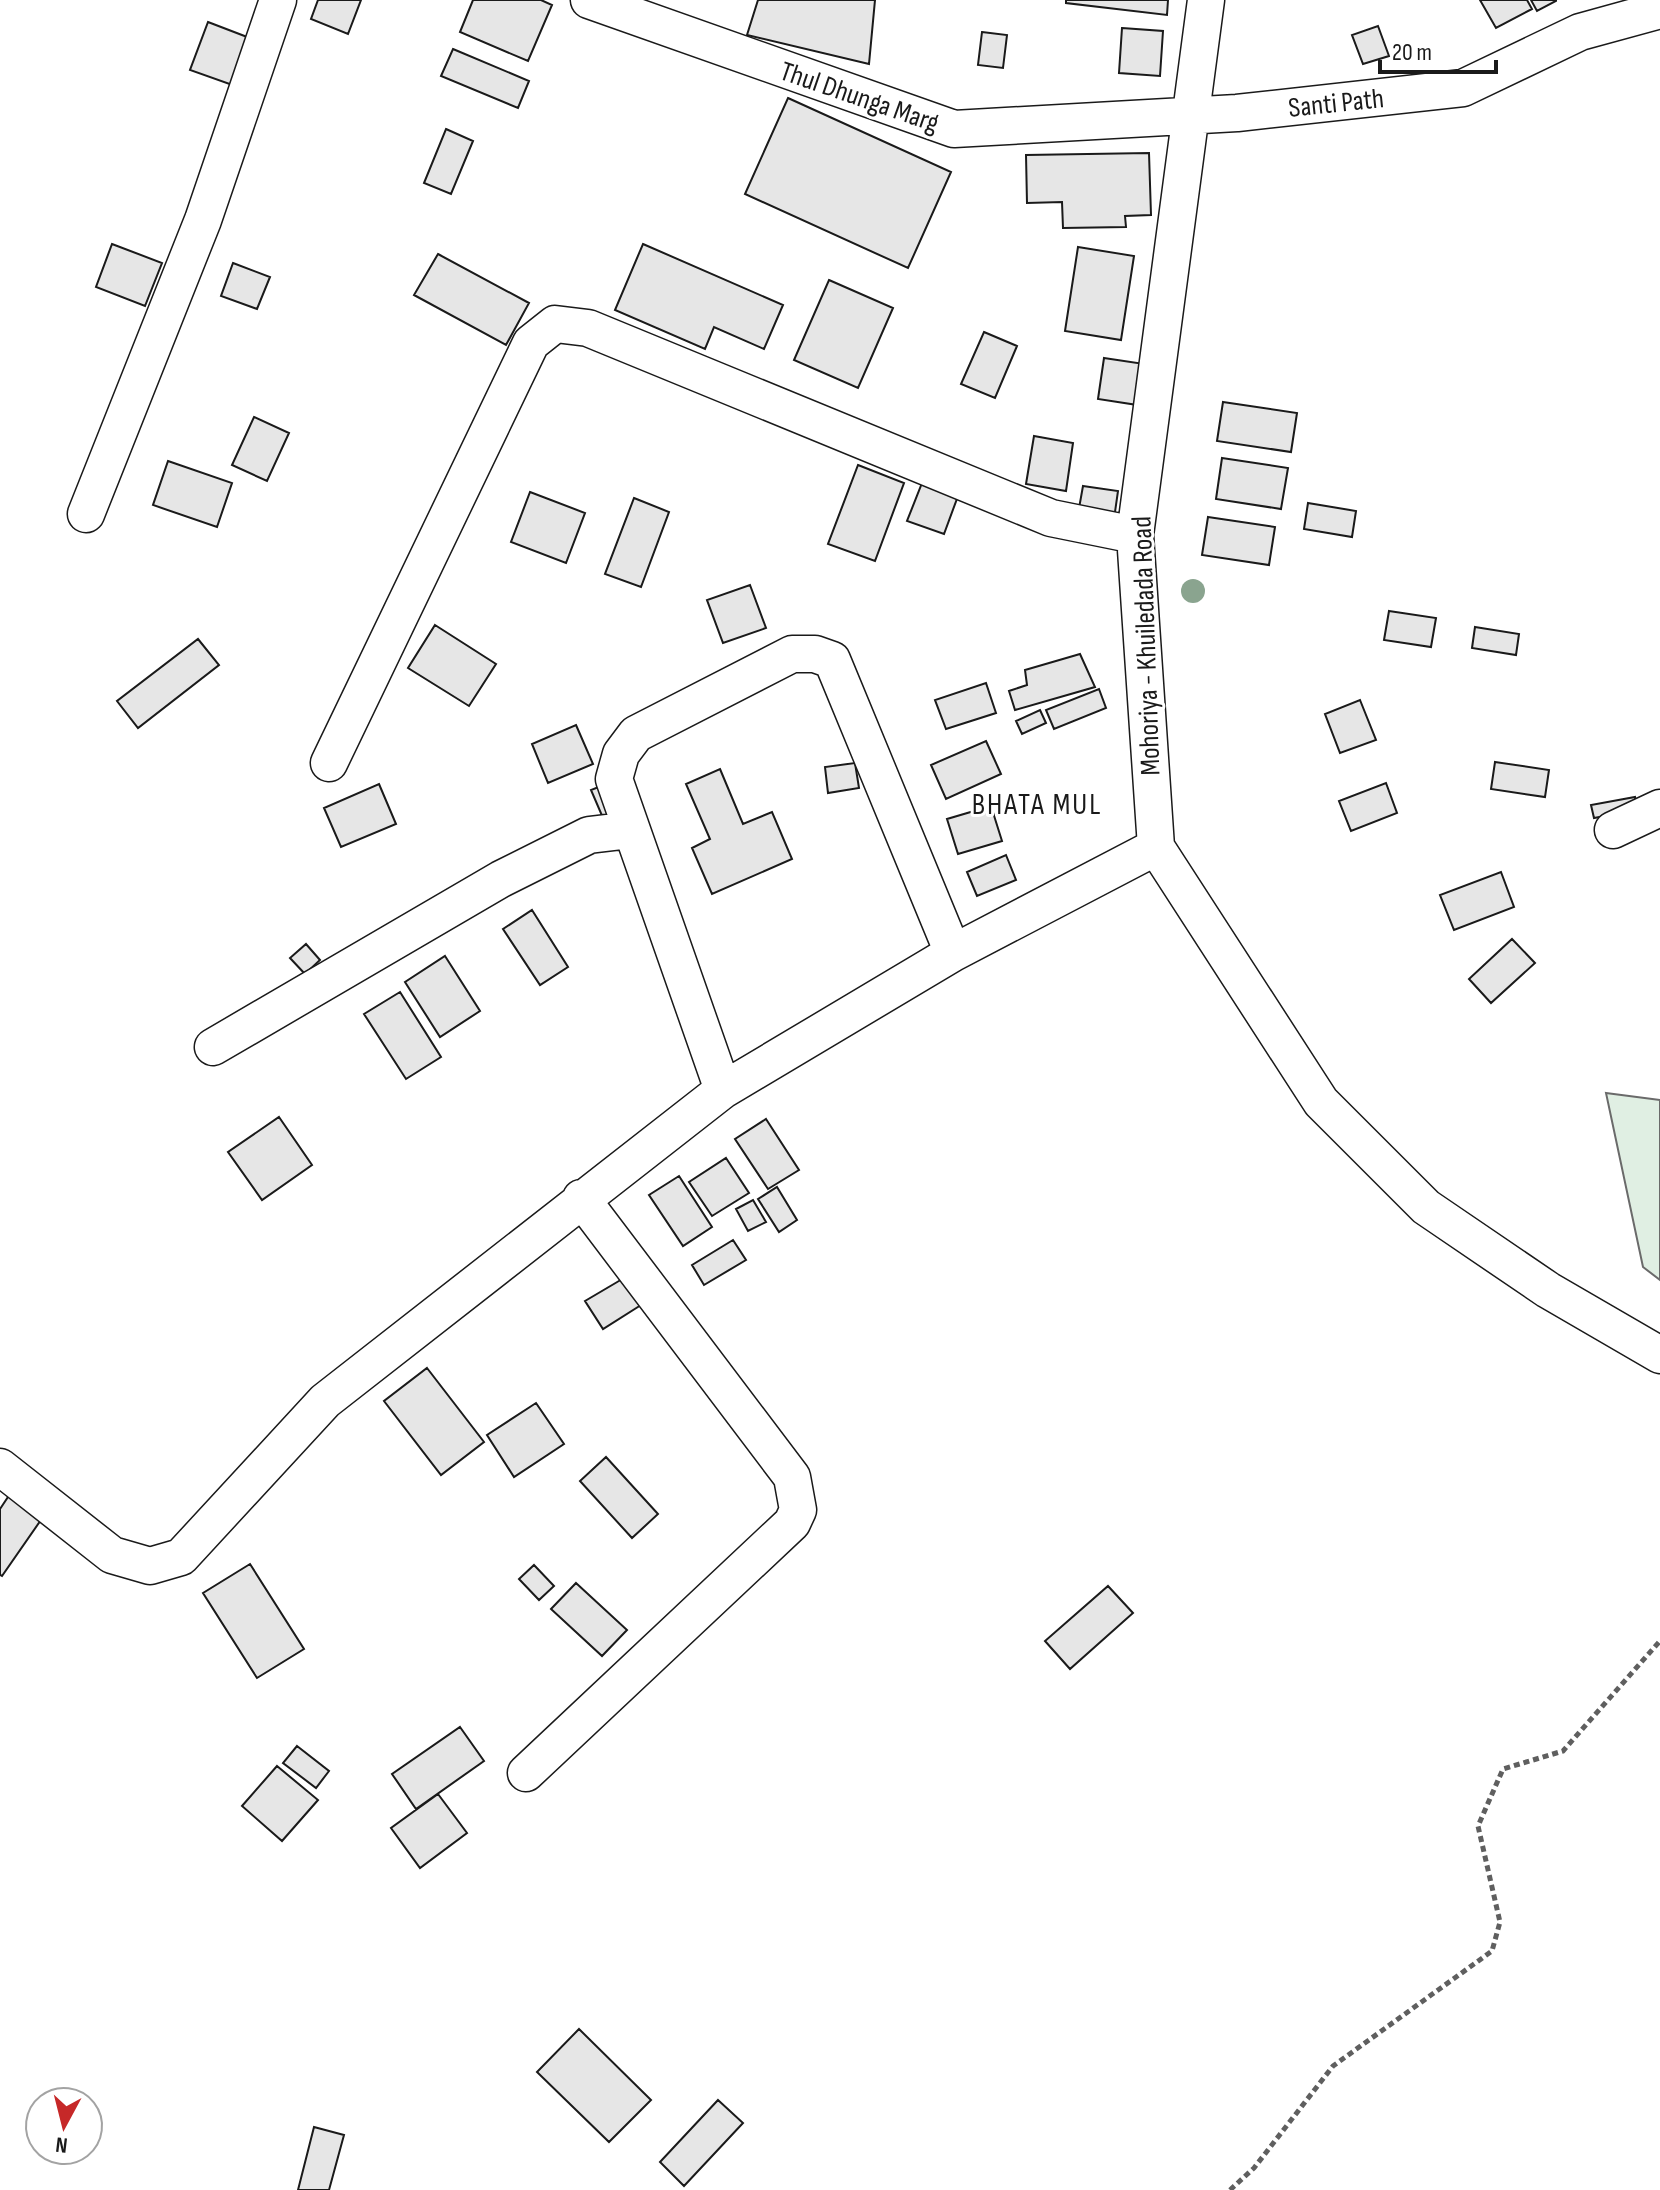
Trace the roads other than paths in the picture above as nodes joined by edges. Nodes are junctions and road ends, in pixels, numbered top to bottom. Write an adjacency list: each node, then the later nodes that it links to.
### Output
1 (278, 0): 7 (street)
2 (589, 0): 6 (street, Thul Dhunga Marg)
3 (1206, 0): 6 (street, Mohoriya - Khuiledada Road)
4 (1660, 10): 5 (street, Santi Path)
5 (1237, 113): 6 (street, Thul Dhunga Marg)
6 (1190, 116): 8 (street, Mohoriya - Khuiledada Road)
7 (86, 514)
8 (1135, 535): 9 (street); 13 (street, Mohoriya - Khuiledada Road)
9 (329, 763)
10 (1660, 808): 12 (street)
11 (631, 830): 14 (street); 15 (street); 16 (street)
12 (1613, 830)
13 (1156, 847): 14 (street); 18 (street, Mohoriya - Khuiledada Road)
14 (953, 953): 16 (street)
15 (213, 1047)
16 (723, 1090): 17 (street)
17 (581, 1198): 19 (street); 20 (street)
18 (1660, 1355)
19 (0, 1467)
20 (526, 1773)

